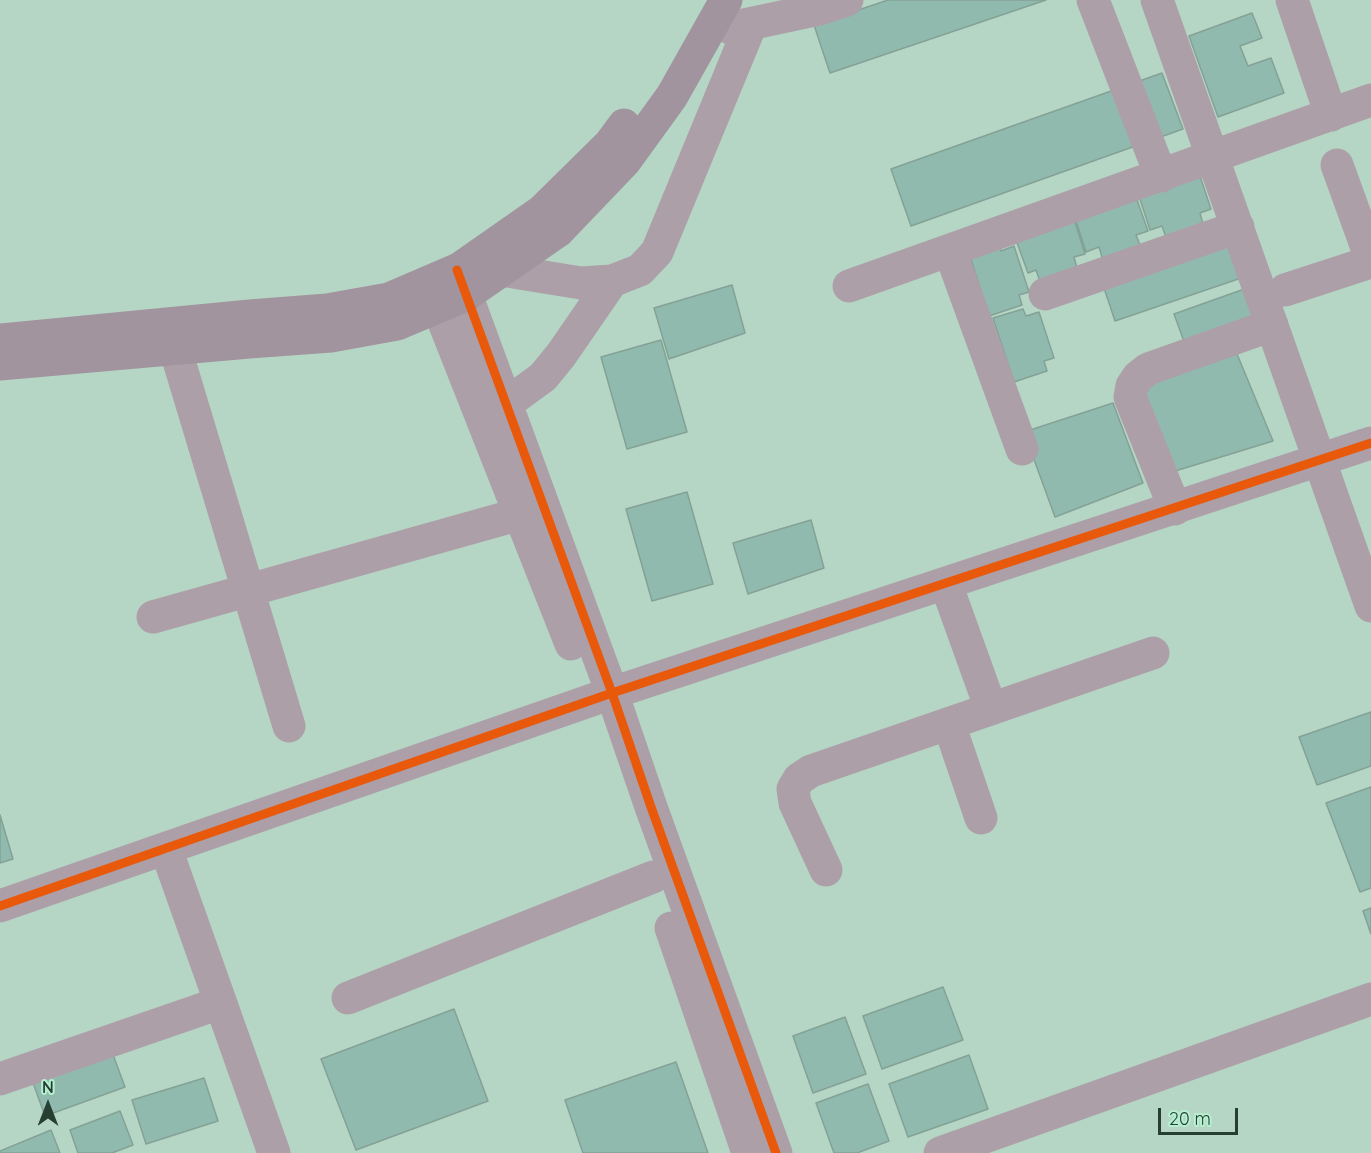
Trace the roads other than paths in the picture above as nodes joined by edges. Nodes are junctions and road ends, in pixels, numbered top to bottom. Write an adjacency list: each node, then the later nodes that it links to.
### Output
1 (699, 0): 20 (main road)
2 (726, 0): 8 (main road)
3 (847, 0): 7 (street)
4 (1093, 0): 13 (street)
5 (1157, 0): 11 (street)
6 (1292, 0): 10 (street)
7 (751, 24): 8 (street); 18 (street)
8 (707, 33): 17 (main road)
9 (1371, 100): 10 (street)
10 (1331, 115): 11 (street)
11 (1213, 158): 13 (street); 14 (street)
12 (1337, 165): 16 (street)
13 (1161, 176): 15 (street)
14 (1238, 227): 22 (street); 23 (street)
15 (950, 250): 19 (street); 29 (street)
16 (1371, 261): 21 (street)
17 (501, 270): 18 (street); 20 (main road)
18 (612, 281): 27 (street)
19 (849, 286)
20 (448, 288): 24 (main road); 25 (main road); 27 (street); 32 (street)
21 (1285, 290)
22 (1045, 294)
23 (1272, 325): 30 (street); 31 (street)
24 (0, 340)
25 (175, 348): 26 (main road); 34 (street)
26 (0, 364)
27 (506, 404): 38 (street)
28 (1371, 443): 30 (street)
29 (1022, 449)
30 (1320, 461): 31 (street); 35 (street)
31 (1174, 509): 33 (street)
32 (520, 514): 34 (street); 38 (street)
33 (946, 584): 38 (street); 39 (street)
34 (248, 590): 36 (street); 41 (street)
35 (1371, 606)
36 (153, 617)
37 (1153, 653): 39 (street)
38 (603, 697): 43 (street); 45 (street); 53 (street)
39 (991, 709): 40 (street)
40 (949, 724): 42 (street); 44 (street)
41 (289, 726)
42 (981, 818)
43 (166, 849): 46 (street); 49 (street)
44 (826, 870)
45 (653, 877): 47 (street); 52 (street)
46 (0, 906)
47 (348, 998)
48 (1371, 999): 54 (street)
49 (220, 1003): 50 (street); 51 (street)
50 (0, 1079)
51 (274, 1153)
52 (748, 1153)
53 (776, 1153)
54 (940, 1153)

